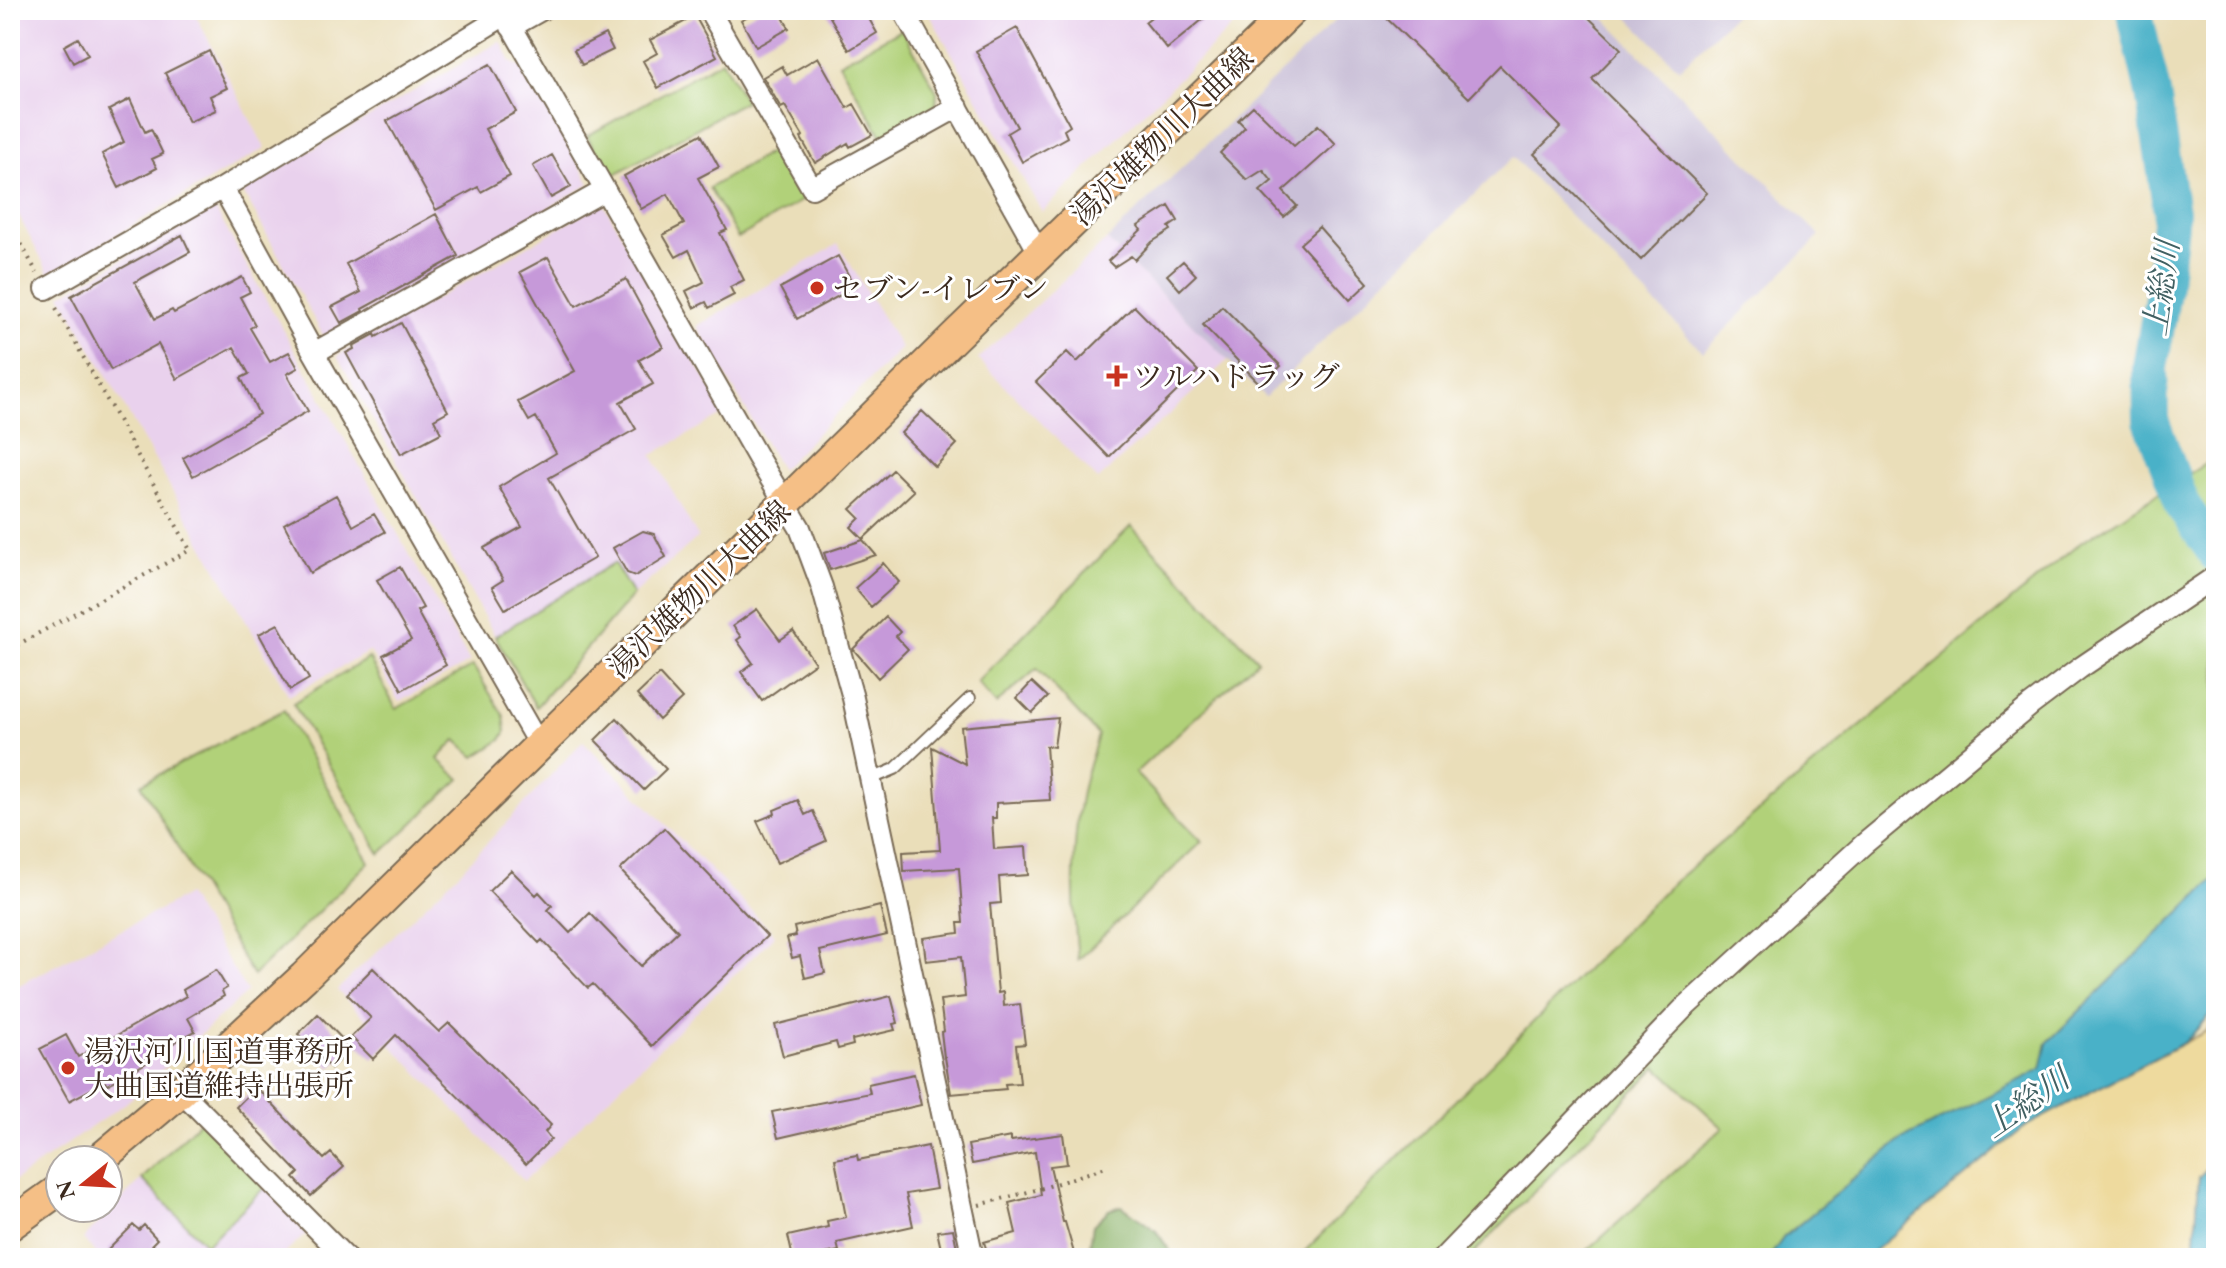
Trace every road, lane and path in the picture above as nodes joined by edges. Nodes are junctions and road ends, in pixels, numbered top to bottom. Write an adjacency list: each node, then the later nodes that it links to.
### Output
1 (541, 10): 5 (street)
2 (709, 10): 6 (street)
3 (903, 10): 6 (street)
4 (1292, 10): 10 (main road, 湯沢雄物川大曲線)
5 (506, 17): 7 (street); 8 (street)
6 (958, 107): 10 (street)
7 (223, 188): 11 (street); 12 (street)
8 (605, 190): 12 (street); 13 (street)
9 (10, 223): 11 (path)
10 (1040, 254): 13 (main road, 湯沢雄物川大曲線)
11 (46, 289): 15 (path)
12 (314, 353): 17 (street)
13 (786, 504): 17 (main road, 湯沢雄物川大曲線); 18 (street)
14 (2216, 576): 27 (street)
15 (10, 649)
16 (970, 698): 18 (lane)
17 (539, 745): 19 (main road, 湯沢雄物川大曲線)
18 (871, 779): 23 (street)
19 (181, 1091): 20 (main road, 湯沢雄物川大曲線); 25 (street)
20 (118, 1144)
21 (1109, 1166): 23 (path)
22 (44, 1201): 24 (main road)
23 (961, 1209): 26 (street)
24 (10, 1225)
25 (346, 1258)
26 (973, 1258)
27 (1443, 1258)

